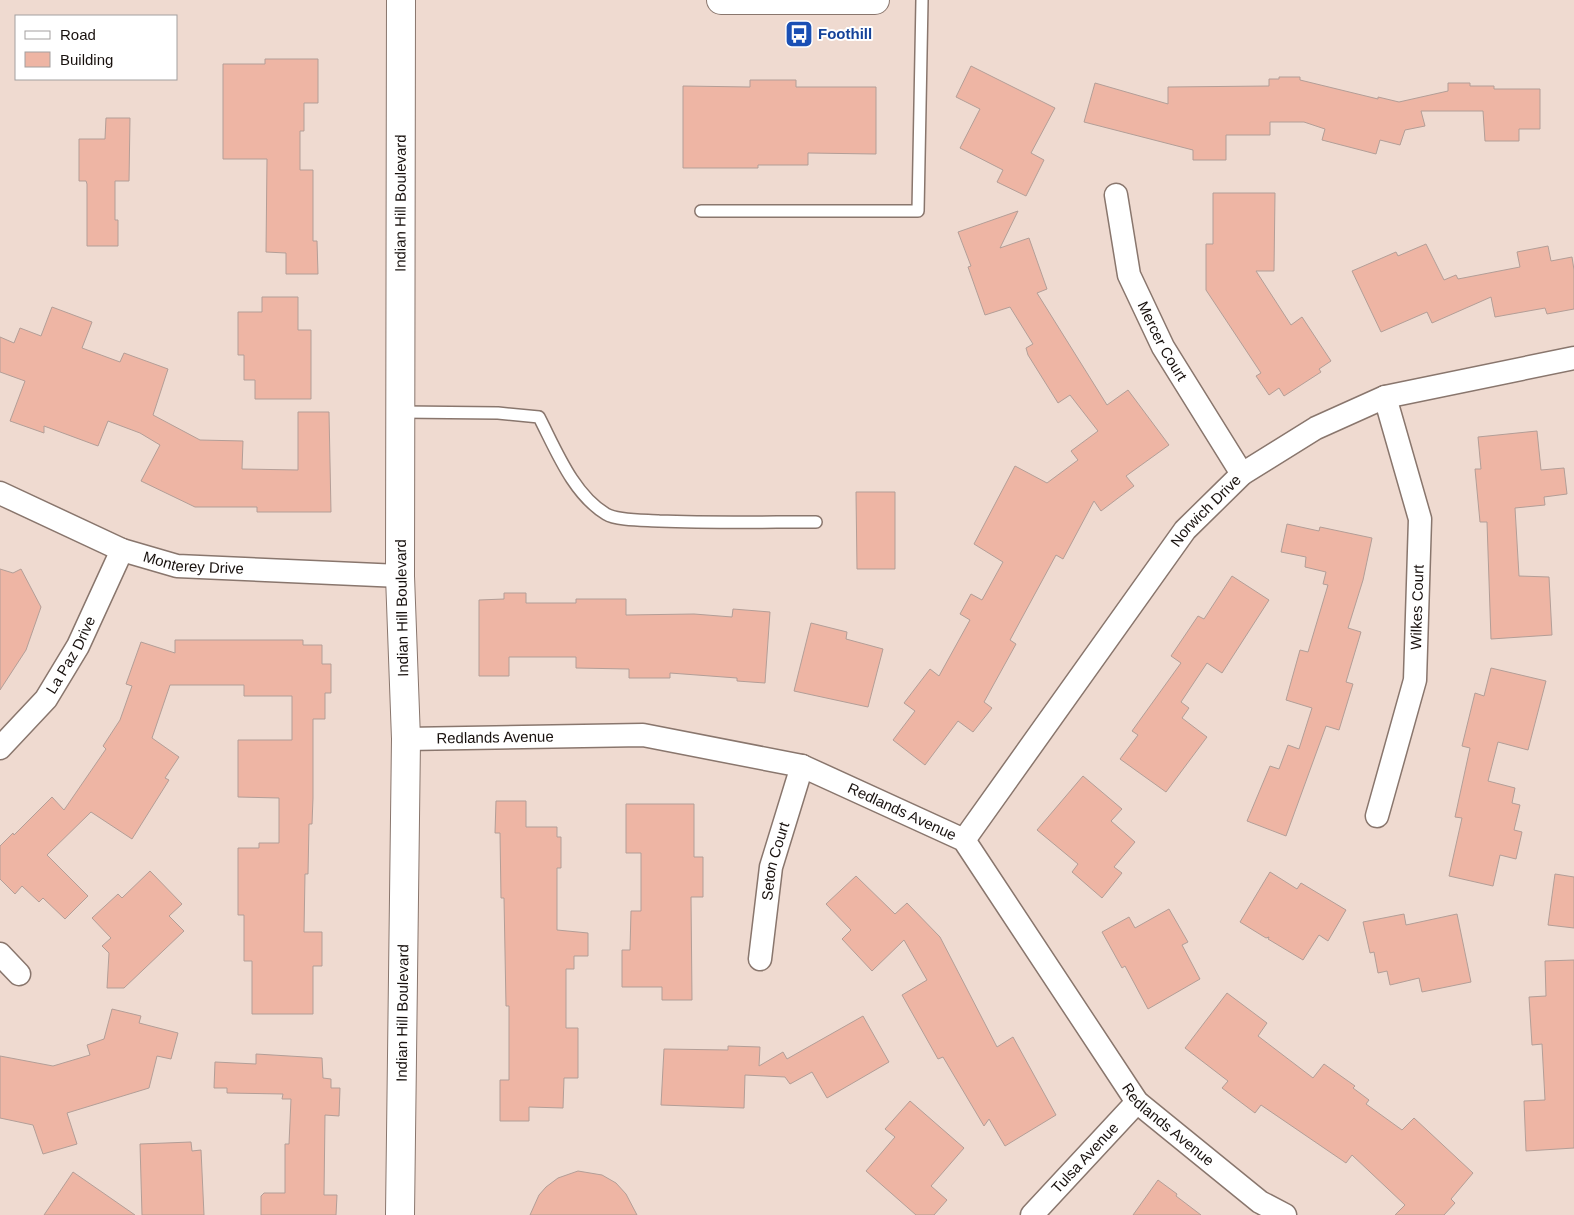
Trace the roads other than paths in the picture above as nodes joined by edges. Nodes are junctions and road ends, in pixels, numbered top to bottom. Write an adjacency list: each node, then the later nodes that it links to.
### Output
1 (401, 0): 9 (street, Indian Hill Boulevard)
2 (721, 0): 3 (street)
3 (875, 0)
4 (922, 0): 6 (lane)
5 (1116, 194): 10 (street, Mercer Court)
6 (701, 211)
7 (1574, 358): 8 (street, Norwich Drive)
8 (1385, 397): 10 (street, Norwich Drive); 18 (street, Wilkes Court)
9 (400, 412): 12 (lane); 14 (street, Indian Hill Boulevard)
10 (1242, 474): 19 (street, Norwich Drive)
11 (0, 493): 13 (street, Monterey Drive)
12 (816, 522)
13 (122, 550): 14 (street, Monterey Drive); 16 (street, La Paz Drive)
14 (400, 576): 15 (street, Indian Hill Boulevard)
15 (406, 739): 17 (street, Redlands Avenue); 24 (street, Indian Hill Boulevard)
16 (0, 748)
17 (802, 766): 19 (street, Redlands Avenue); 21 (street, Seton Court)
18 (1377, 816)
19 (964, 840): 23 (street, Redlands Avenue)
20 (0, 954): 22 (street)
21 (760, 959)
22 (19, 974)
23 (1137, 1102): 25 (street, Tulsa Avenue); 26 (street, Redlands Avenue)
24 (400, 1215)
25 (1032, 1215)
26 (1285, 1215)

